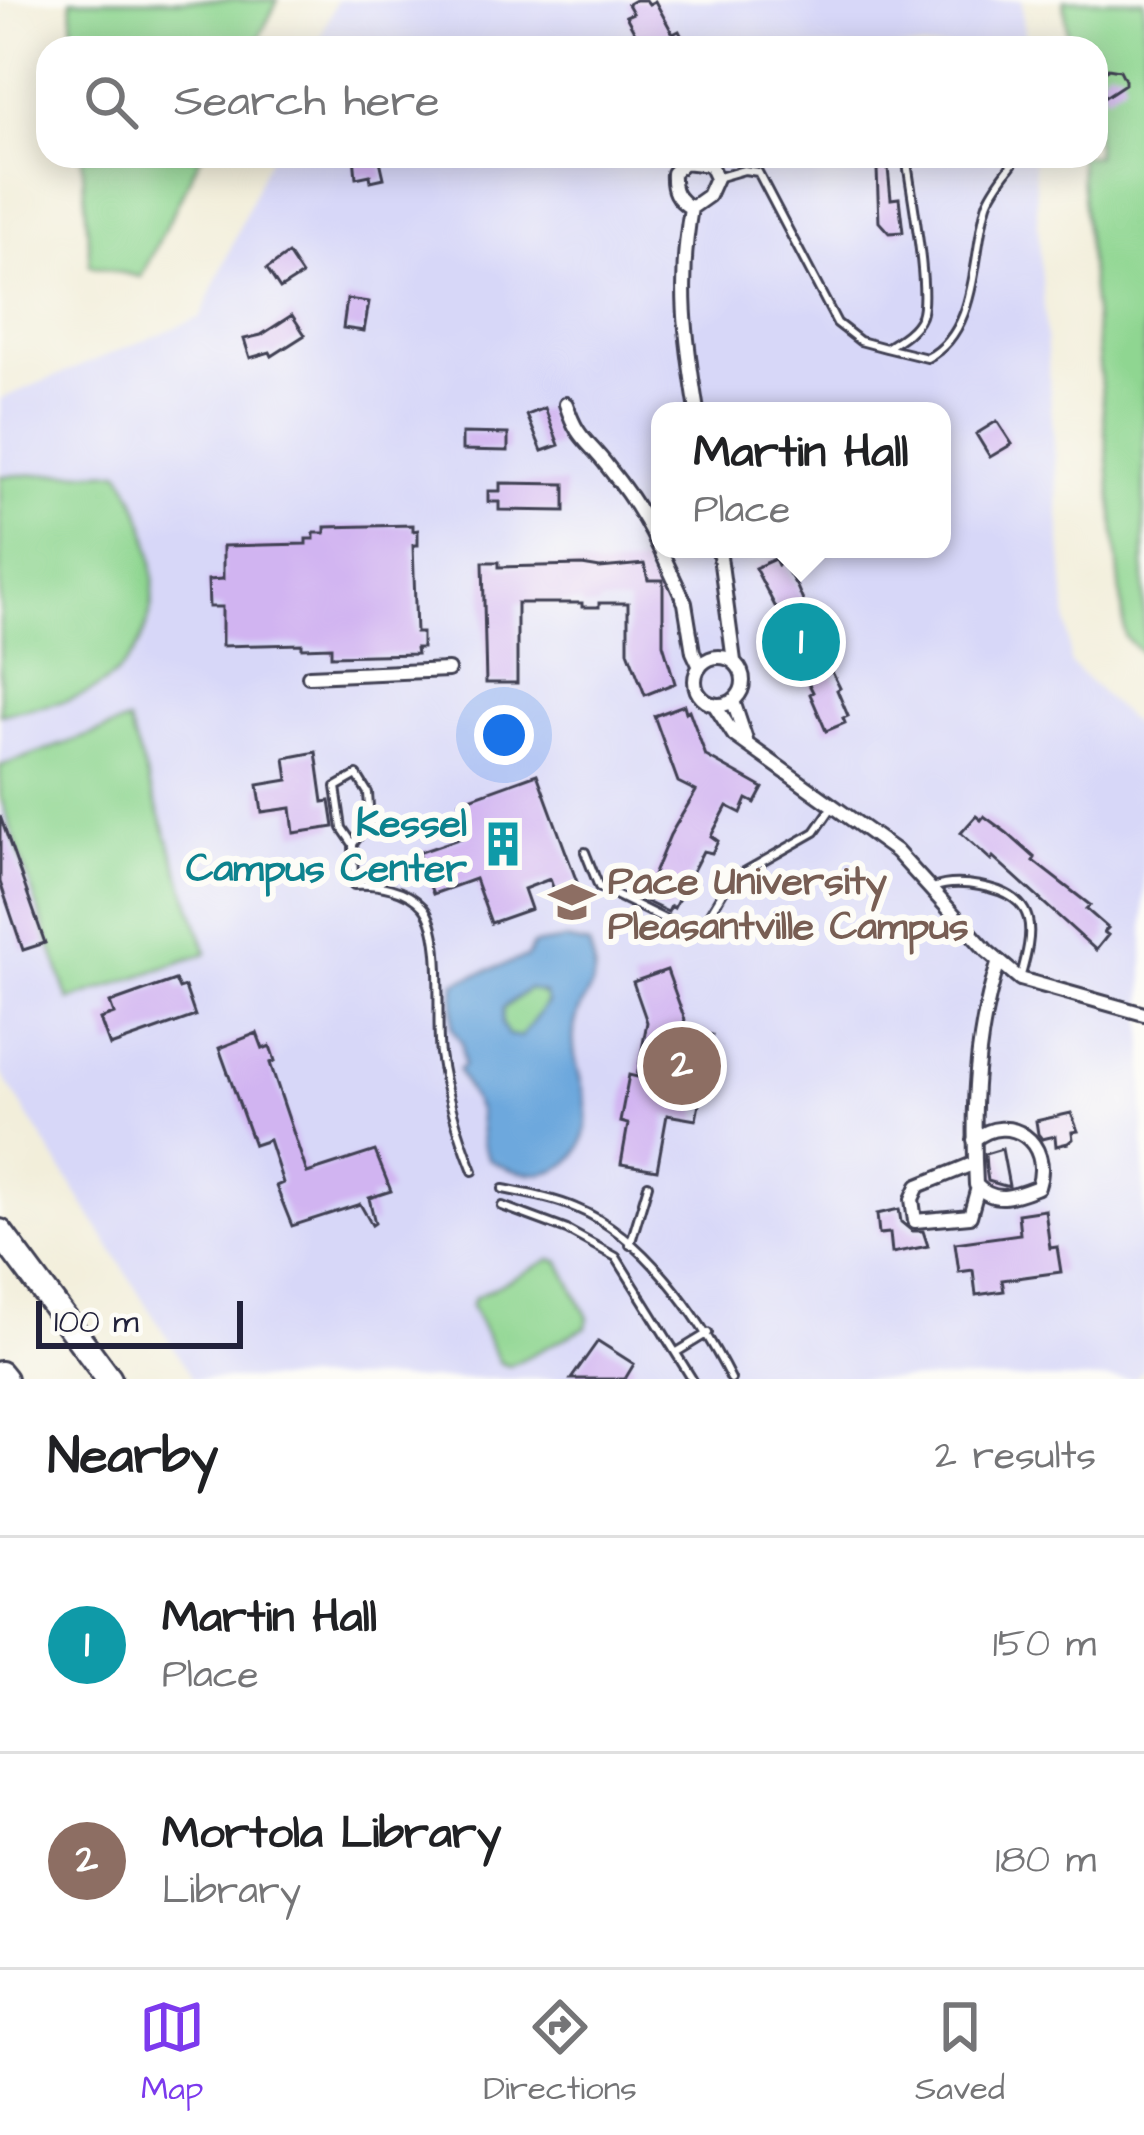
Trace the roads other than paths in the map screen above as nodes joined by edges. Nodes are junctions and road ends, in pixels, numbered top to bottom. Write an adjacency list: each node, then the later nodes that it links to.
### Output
1 (680, 168): 6 (street)
2 (711, 168): 5 (street)
3 (908, 168): 7 (lane)
4 (1010, 168): 7 (lane)
5 (716, 178): 6 (street); 7 (lane)
6 (692, 208): 8 (street)
7 (886, 348)
8 (696, 402)
9 (566, 404): 10 (street)
10 (651, 530)
11 (664, 558): 14 (street)
12 (720, 558): 13 (street)
13 (729, 629): 14 (street); 15 (street)
14 (709, 661): 15 (street); 19 (street)
15 (734, 662): 18 (street)
16 (448, 670): 17 (street)
17 (309, 676)
18 (733, 700): 19 (street); 20 (street)
19 (714, 704): 20 (street)
20 (746, 740): 21 (street)
21 (833, 806): 23 (lane); 24 (street)
22 (353, 844): 22 (lane); 30 (lane)
23 (585, 852)
24 (933, 888): 25 (street); 26 (lane)
25 (999, 961): 26 (street); 28 (street)
26 (1020, 979): 27 (street)
27 (1144, 1014)
28 (974, 1140): 29 (street); 32 (street)
29 (975, 1163): 32 (street); 32 (street)
30 (472, 1171)
31 (648, 1185): 36 (lane)
32 (978, 1187)
33 (503, 1189): 36 (lane)
34 (502, 1206): 38 (lane)
35 (0, 1228): 39 (highway)
36 (630, 1245): 37 (lane)
37 (708, 1333): 38 (lane); 41 (lane)
38 (677, 1352): 40 (lane)
39 (109, 1379)
40 (692, 1379)
41 (731, 1379)

